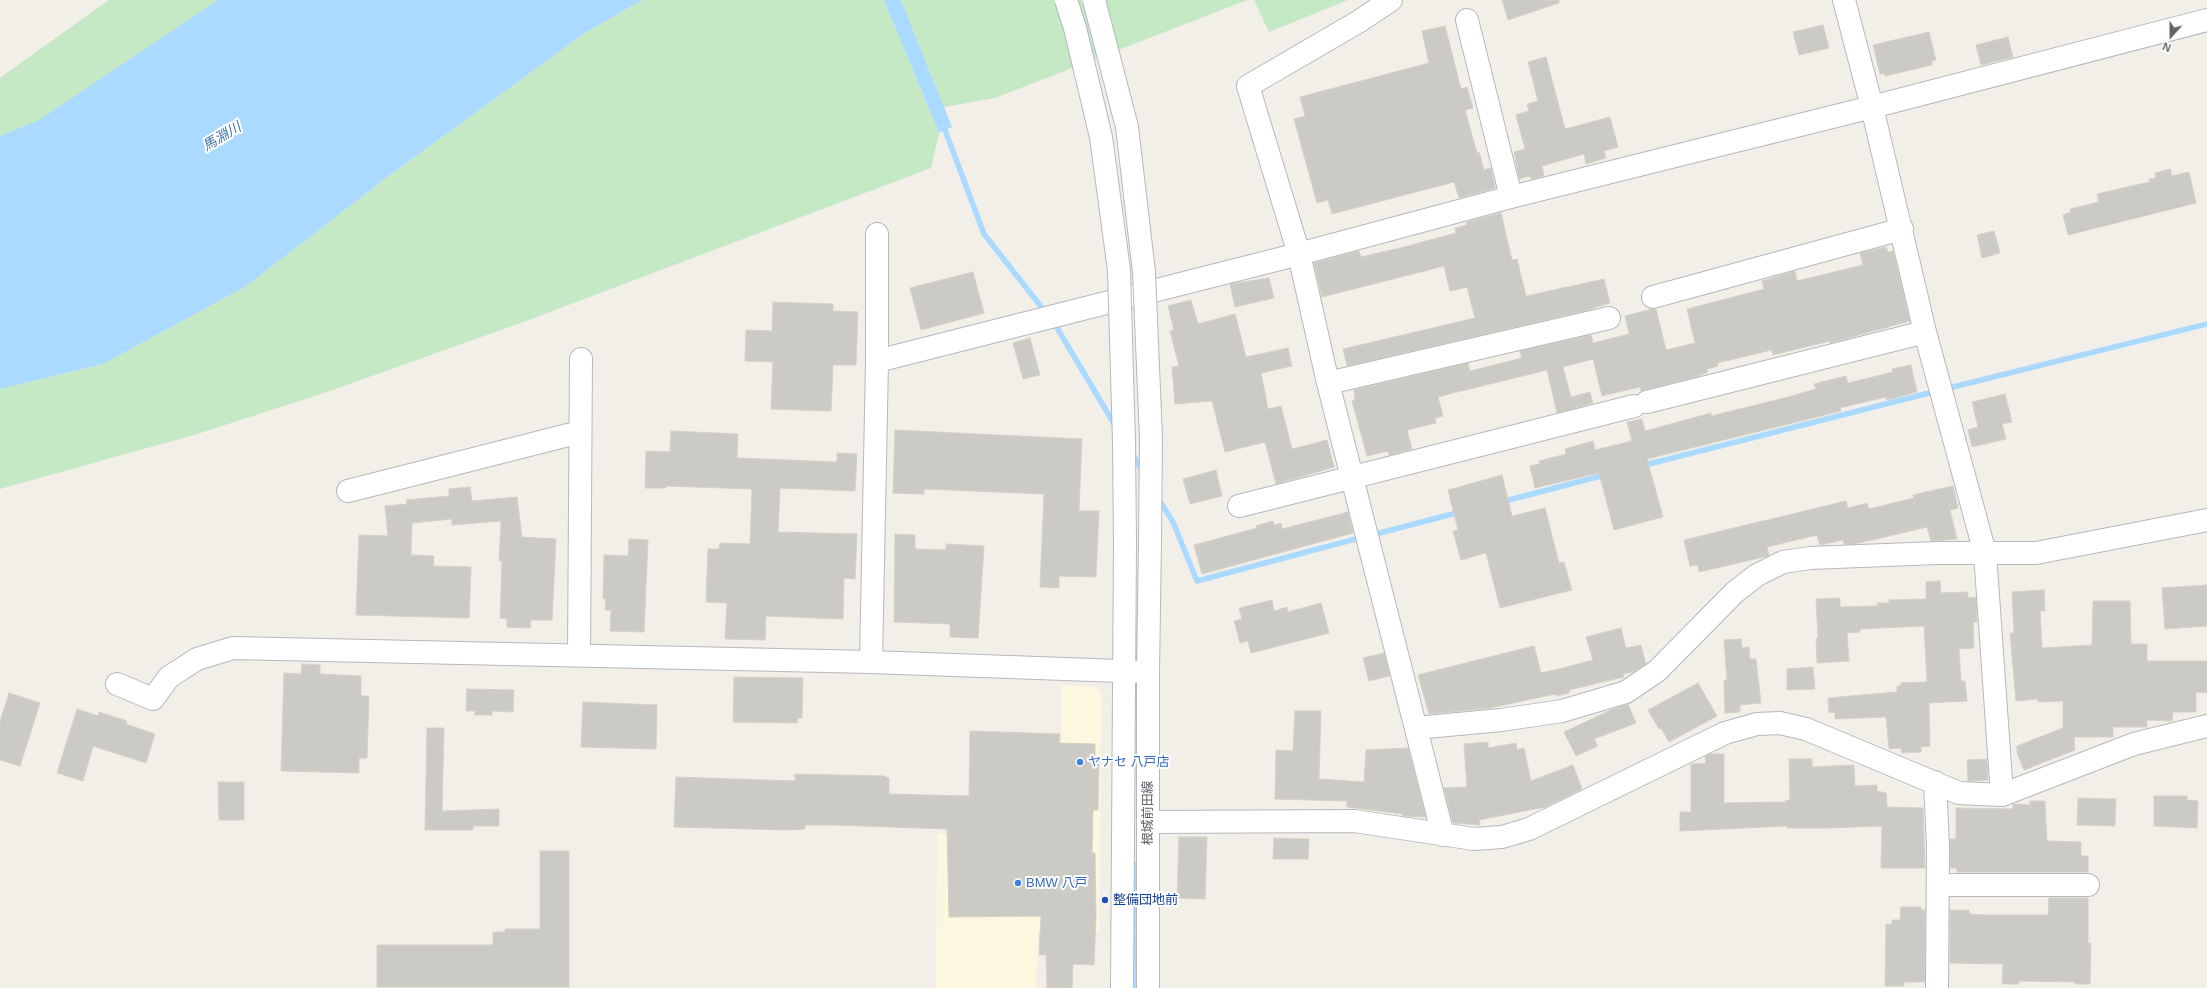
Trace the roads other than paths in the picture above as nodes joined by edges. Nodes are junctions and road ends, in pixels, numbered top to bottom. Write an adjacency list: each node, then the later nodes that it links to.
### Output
1 (1066, 0): 26 (street, 根城前田線, bridge)
2 (1094, 0): 27 (street, 根城前田線, bridge)
3 (1391, 0): 11 (street)
4 (1844, 0): 7 (street)
5 (1468, 20): 8 (street)
6 (2207, 20): 7 (street)
7 (1872, 107): 8 (street); 9 (street)
8 (1511, 197): 11 (street)
9 (1902, 229): 12 (street); 14 (street)
10 (877, 234): 16 (street)
11 (1299, 254): 16 (street); 17 (street)
12 (1654, 297)
13 (1609, 318): 17 (street)
14 (1925, 332): 19 (street); 23 (street)
15 (581, 359): 18 (street)
16 (877, 361): 25 (street)
17 (1328, 383): 19 (street)
18 (580, 432): 20 (street); 24 (street)
19 (1352, 479): 21 (street); 30 (street)
20 (348, 491)
21 (1239, 506)
22 (2207, 520): 23 (street)
23 (1985, 553): 30 (street); 32 (street)
24 (579, 655): 25 (street); 28 (street)
25 (871, 662): 26 (street)
26 (1124, 671): 27 (street); 37 (street, 根城前田線)
27 (1148, 672): 33 (street, 根城前田線)
28 (117, 684)
29 (2207, 726): 32 (street)
30 (1416, 728): 34 (street)
31 (1935, 782): 32 (street); 34 (street); 35 (street)
32 (2002, 795)
33 (1148, 822): 34 (street); 38 (street, 根城前田線)
34 (1443, 835)
35 (1938, 885): 36 (street); 39 (street)
36 (2088, 885)
37 (1122, 988)
38 (1148, 988)
39 (1937, 988)

